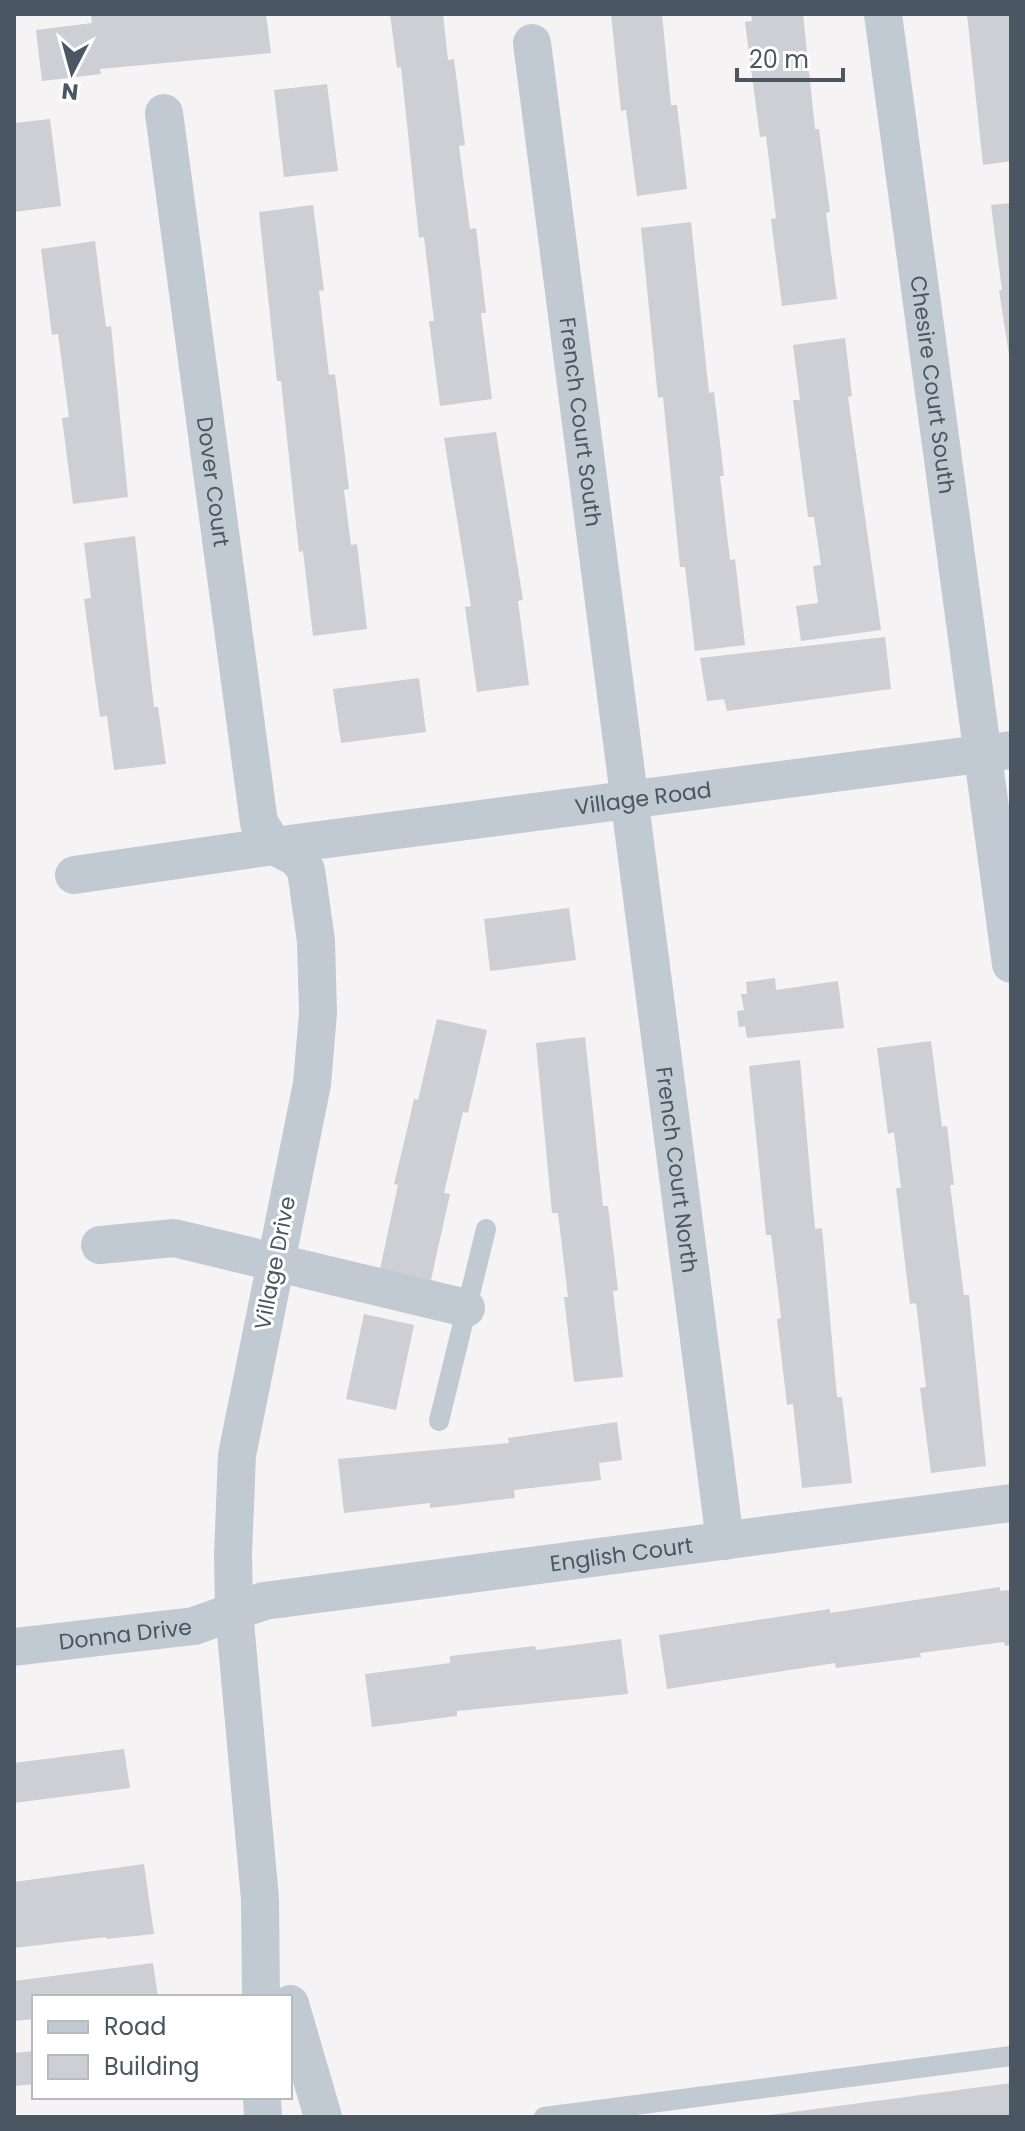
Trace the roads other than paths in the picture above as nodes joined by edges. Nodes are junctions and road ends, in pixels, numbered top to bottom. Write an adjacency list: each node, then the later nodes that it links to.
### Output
1 (883, 14): 4 (street, Chesire Court South)
2 (532, 43): 5 (street, French Court South)
3 (164, 113): 6 (street, Dover Court)
4 (997, 752): 5 (street, Village Road); 8 (street, Chesire Court South)
5 (628, 800): 6 (street, Village Road); 15 (street, French Court North)
6 (274, 846): 7 (street); 11 (street, Village Drive)
7 (74, 875)
8 (1011, 964)
9 (486, 1229): 12 (lane)
10 (100, 1245): 11 (street)
11 (275, 1262): 12 (street); 16 (street, Village Drive)
12 (466, 1308): 13 (lane)
13 (439, 1421)
14 (1011, 1503): 15 (street, English Court)
15 (725, 1541): 16 (street, English Court)
16 (234, 1611): 17 (street, Donna Drive); 18 (street, Village Drive)
17 (14, 1647)
18 (260, 1899): 19 (street, Village Drive); 20 (street, Village Drive)
19 (261, 1995)
20 (287, 1995)
21 (292, 2011): 23 (street)
22 (1011, 2056): 24 (lane)
23 (323, 2117)
24 (544, 2117)

